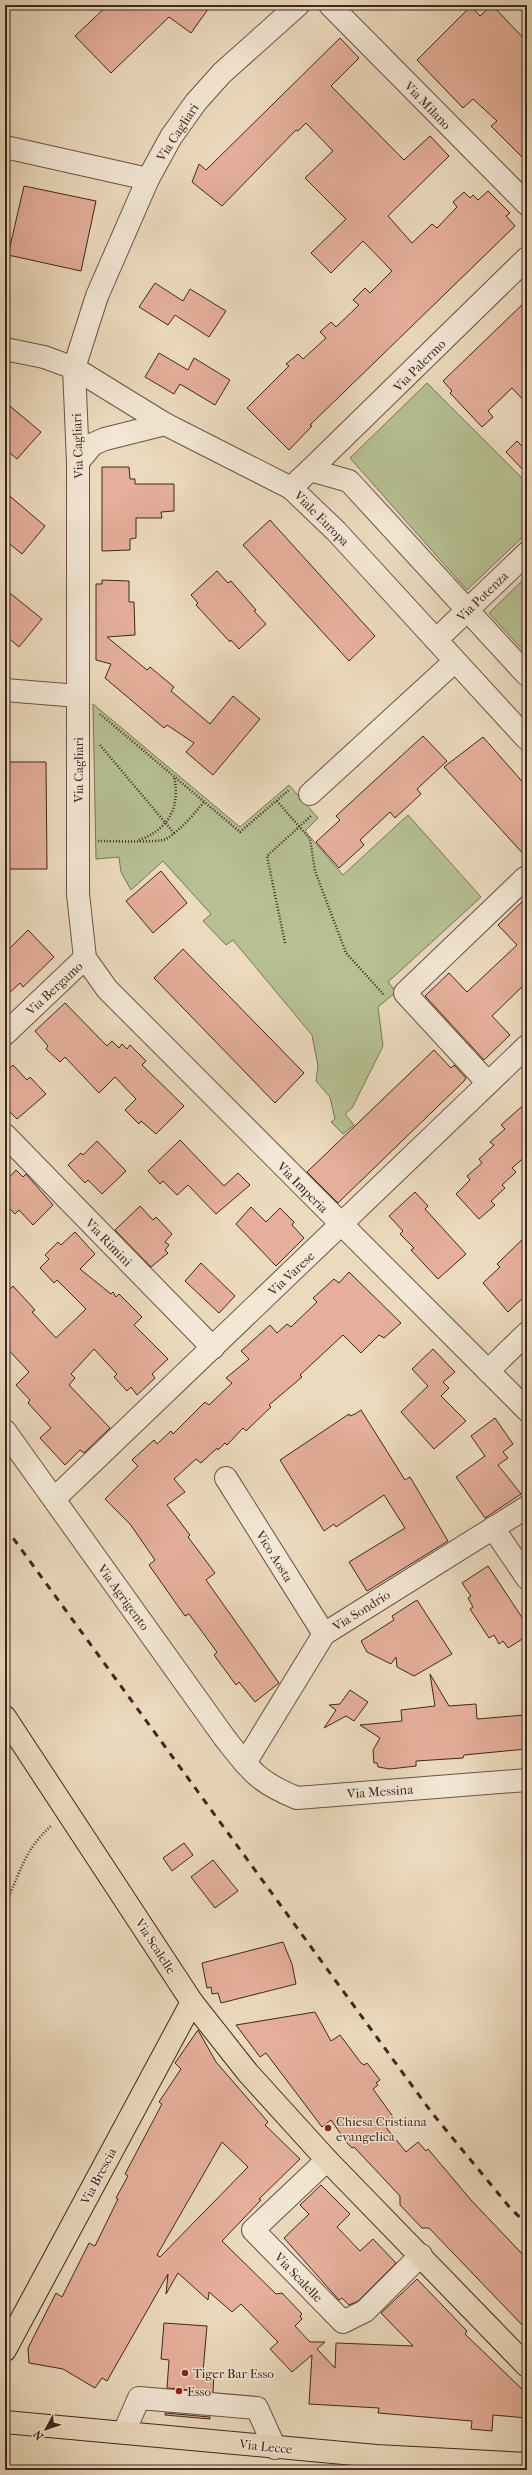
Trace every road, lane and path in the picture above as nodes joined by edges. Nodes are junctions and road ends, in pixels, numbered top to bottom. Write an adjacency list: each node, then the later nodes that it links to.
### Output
1 (298, 5): 4 (street, Via Cagliari)
2 (330, 5): 5 (street, Via Milano)
3 (5, 147): 4 (street)
4 (148, 179): 8 (street, Via Cagliari)
5 (527, 204)
6 (527, 258): 11 (street, Via Palermo)
7 (5, 349): 8 (street)
8 (74, 368): 9 (street); 10 (street, Via Cagliari)
9 (165, 424): 10 (street); 12 (street)
10 (78, 462): 19 (street, Via Cagliari)
11 (310, 470): 12 (street, Viale Europa); 14 (street, Viale Europa)
12 (291, 488): 15 (street, Viale Europa)
13 (527, 553): 14 (street, Via Potenza)
14 (468, 610): 15 (street, Via Potenza); 17 (street, Viale Europa)
15 (436, 640): 16 (street, Viale Europa)
16 (455, 661): 21 (street, Viale Europa); 24 (street)
17 (527, 675)
18 (5, 690): 19 (street)
19 (78, 696): 20 (street, Via Cagliari); 22 (path)
20 (78, 736): 25 (path); 28 (street, Via Cagliari)
21 (527, 739)
22 (174, 777): 23 (path); 25 (path)
23 (204, 802): 26 (path); 27 (path)
24 (313, 803): 26 (path)
25 (166, 824): 27 (path); 29 (path)
26 (299, 827): 31 (path); 33 (path)
27 (174, 833): 29 (path)
28 (78, 840): 29 (path); 32 (street, Via Cagliari)
29 (138, 840)
30 (527, 880): 36 (street)
31 (285, 943)
32 (85, 958): 34 (street, Via Bergamo); 38 (street, Via Imperia)
33 (387, 999)
34 (5, 1034)
35 (527, 1046): 36 (street, Via Varese)
36 (488, 1083): 38 (street, Via Varese)
37 (5, 1136): 40 (street, Via Rimini)
38 (342, 1226): 40 (street, Via Varese); 41 (street, Via Imperia)
39 (527, 1333): 41 (street)
40 (213, 1348): 45 (street, Via Varese)
41 (488, 1371): 42 (street, Via Imperia)
42 (527, 1410)
43 (5, 1431): 45 (street, Via Agrigento)
44 (226, 1478): 49 (street, Vico Aosta)
45 (54, 1499): 51 (street, Via Agrigento)
46 (527, 1507): 47 (street, Via Sondrio)
47 (493, 1528): 48 (street); 49 (street, Via Sondrio)
48 (527, 1578)
49 (324, 1634): 51 (street, Via Sondrio)
50 (5, 1717): 53 (main road, Via Scalelle)
51 (245, 1763): 52 (street, Via Messina)
52 (527, 1780)
53 (71, 1817): 54 (path); 55 (main road, Via Scalelle)
54 (5, 1904)
55 (192, 2002): 56 (main road, Via Scalelle); 58 (main road, Via Brescia)
56 (327, 2160): 57 (main road, Via Scalelle); 57 (street, Via Scalelle)
57 (421, 2255): 59 (main road, Via Scalelle)
58 (5, 2350)
59 (527, 2366)
60 (5, 2422): 61 (main road, Via Lecce)
61 (124, 2432): 62 (main road, Via Lecce); 62 (street)
62 (275, 2448): 64 (main road, Via Lecce)
63 (527, 2464): 64 (main road, Via Lecce)
64 (445, 2465)

